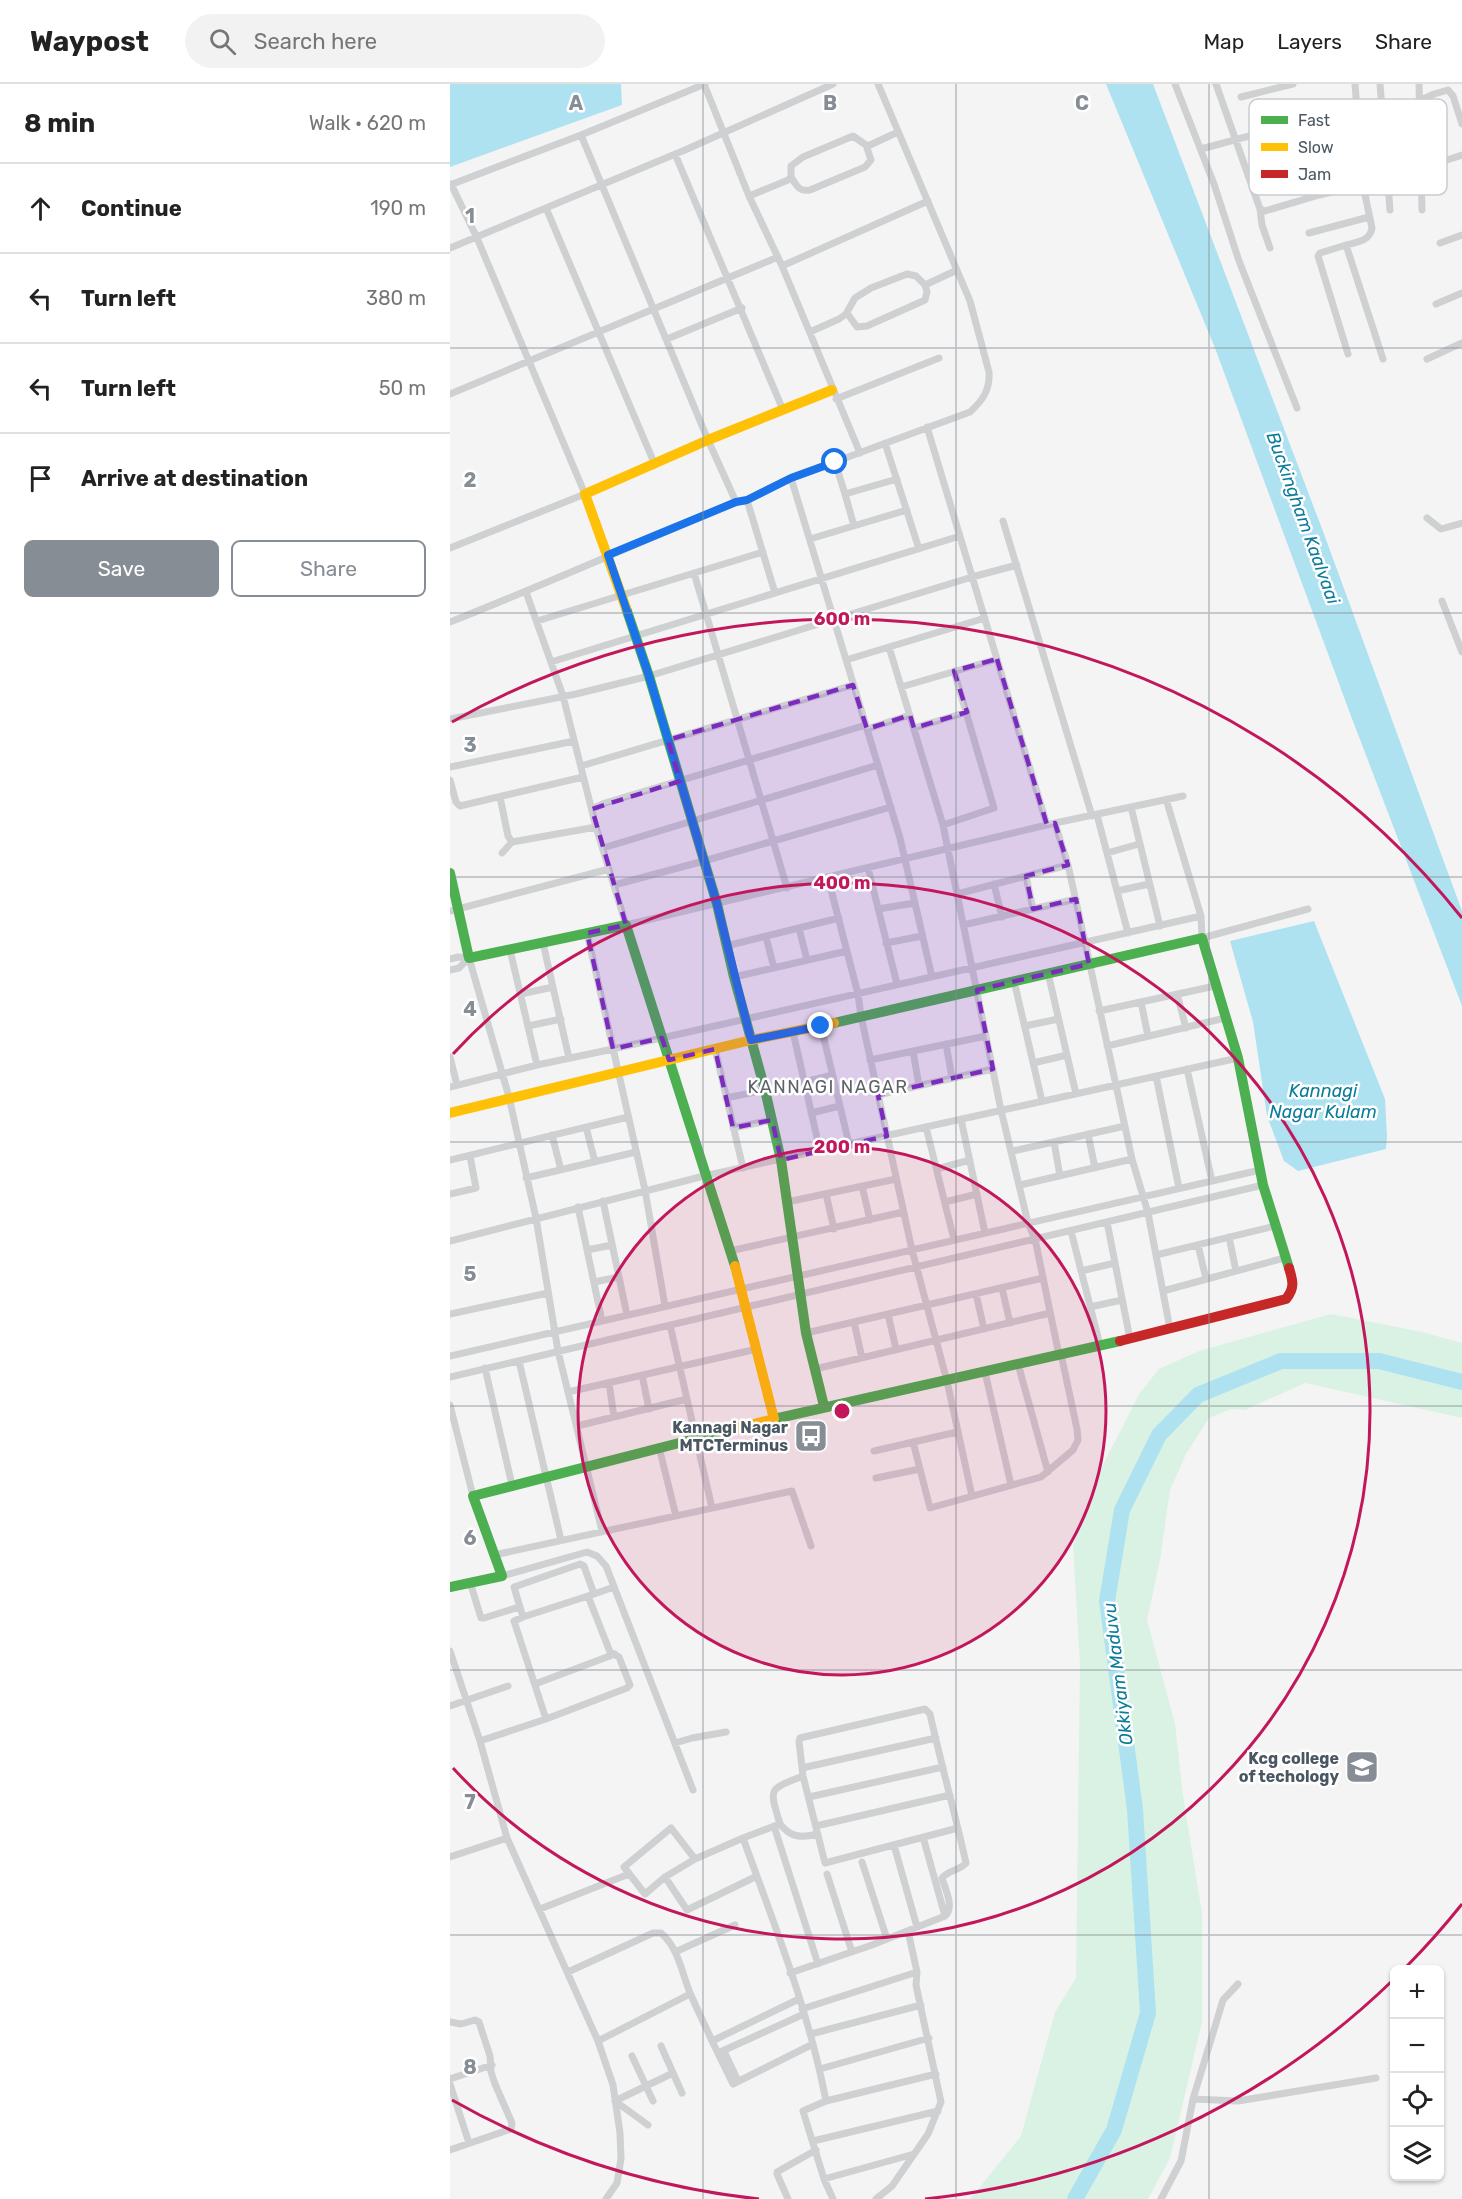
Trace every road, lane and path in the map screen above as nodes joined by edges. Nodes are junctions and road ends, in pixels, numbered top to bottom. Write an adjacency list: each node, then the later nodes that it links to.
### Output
1 (704, 84): 16 (street); 17 (street)
2 (833, 84): 16 (street)
3 (878, 84): 15 (street)
4 (1175, 84): 21 (street)
5 (1216, 84): 19 (street)
6 (1293, 84): 9 (street)
7 (1355, 84): 10 (street)
8 (1380, 84): 11 (street)
9 (1241, 97)
10 (1356, 99)
11 (1381, 99)
12 (1424, 99): 13 (street)
13 (1461, 114): 14 (street)
14 (1462, 124)
15 (898, 132): 20 (street); 35 (street)
16 (723, 133): 22 (street); 34 (street)
17 (581, 135): 27 (street); 28 (street)
18 (1249, 136): 19 (street)
19 (1235, 140): 21 (street); 25 (street)
20 (866, 145): 26 (street); 26 (street)
21 (1201, 149): 69 (street)
22 (675, 154): 27 (street); 51 (street)
23 (1462, 155): 24 (street)
24 (1447, 160)
25 (1248, 176)
26 (791, 177): 34 (street)
27 (603, 184): 36 (street); 55 (street)
28 (451, 185): 43 (street)
29 (1255, 195): 37 (street)
30 (1319, 195): 37 (street)
31 (1365, 195): 40 (street)
32 (1389, 195): 38 (street)
33 (1422, 195): 39 (street)
34 (749, 196): 48 (street)
35 (928, 201): 49 (street); 50 (street)
36 (546, 208): 43 (street); 58 (street)
37 (1260, 208): 47 (street)
38 (1390, 210)
39 (1422, 210)
40 (1369, 217): 41 (street); 45 (street)
41 (1309, 233)
42 (1462, 235): 44 (street)
43 (477, 238): 46 (street); 66 (street)
44 (1440, 243)
45 (1346, 245): 62 (street); 64 (street)
46 (450, 248)
47 (1270, 248)
48 (778, 257): 49 (street); 51 (street)
49 (782, 266): 59 (street)
50 (957, 270): 52 (street); 71 (street)
51 (729, 277): 55 (street); 56 (street)
52 (925, 285): 57 (street); 57 (street)
53 (1462, 293): 54 (street)
54 (1436, 304)
55 (654, 308): 58 (street); 60 (street)
56 (742, 308): 60 (street); 70 (street)
57 (847, 313): 59 (street)
58 (599, 330): 66 (street); 76 (street)
59 (810, 332): 68 (street)
60 (667, 339): 72 (street)
61 (1462, 344): 65 (street)
62 (1348, 354)
63 (939, 358): 68 (street)
64 (1383, 359)
65 (1427, 359)
66 (528, 362): 67 (street); 79 (street)
67 (450, 394)
68 (834, 395): 70 (street); 74 (street)
69 (1297, 408)
70 (783, 410): 72 (street)
71 (927, 427): 73 (street); 88 (street)
72 (708, 440): 76 (street); 82 (street)
73 (885, 443): 74 (street); 78 (street)
74 (860, 453): 75 (street)
75 (835, 462): 77 (street); 80 (street)
76 (655, 465): 79 (street)
77 (791, 478): 81 (street); 89 (street)
78 (897, 479): 80 (street); 83 (street)
79 (585, 494): 90 (street); 93 (street)
80 (845, 494): 87 (street)
81 (747, 500): 82 (street); 92 (street)
82 (736, 502): 93 (street)
83 (907, 510): 87 (street); 91 (street)
84 (1427, 519): 86 (street)
85 (1003, 521): 94 (street)
86 (1462, 523)
87 (854, 526): 89 (street)
88 (960, 536): 91 (street); 96 (street)
89 (810, 539): 97 (street)
90 (450, 548)
91 (919, 549): 97 (street)
92 (763, 552): 95 (street); 99 (street)
93 (608, 555): 98 (street); 100 (street)
94 (1017, 565): 96 (street); 141 (street)
95 (694, 573): 100 (street); 102 (street)
96 (972, 576): 103 (street); 104 (street)
97 (822, 579): 99 (street); 104 (street)
98 (526, 592): 105 (street); 106 (street)
99 (776, 593): 102 (street)
100 (622, 594): 105 (street); 107 (street)
101 (1442, 601): 109 (street)
102 (706, 614): 107 (street); 110 (street)
103 (985, 618): 108 (street); 111 (street)
104 (834, 619): 110 (street); 112 (street)
105 (537, 621): 113 (street)
106 (450, 622)
107 (636, 636): 113 (street); 115 (street)
108 (889, 647): 112 (street); 117 (street)
109 (1462, 652)
110 (718, 655): 115 (street); 122 (street)
111 (997, 659): 114 (street); 145 (street)
112 (846, 660): 116 (street)
113 (551, 662): 118 (street)
114 (954, 671): 117 (street); 119 (street)
115 (649, 676): 118 (street); 125 (street)
116 (854, 685): 122 (street); 123 (street)
117 (901, 687): 120 (street)
118 (563, 696): 121 (street); 126 (street)
119 (967, 712): 124 (street); 144 (street)
120 (910, 715): 123 (street); 124 (street)
121 (450, 719)
122 (737, 720): 125 (street); 127 (street)
123 (866, 727): 127 (street); 128 (street)
124 (914, 728): 144 (street)
125 (668, 740): 129 (street); 133 (street)
126 (574, 741): 129 (street); 130 (street)
127 (749, 760): 133 (street); 136 (street)
128 (878, 765): 136 (street); 138 (street)
129 (581, 766): 131 (street)
130 (450, 767)
131 (584, 777): 135 (street); 140 (street)
132 (450, 780): 135 (street)
133 (680, 781): 140 (street); 142 (street)
134 (1184, 796): 137 (street)
135 (500, 797): 147 (street)
136 (761, 800): 142 (street); 148 (street)
137 (1166, 800): 139 (street); 176 (street)
138 (891, 807): 148 (street); 154 (street)
139 (1131, 807): 141 (street); 149 (street)
140 (592, 809): 146 (street)
141 (1095, 815): 143 (street); 153 (street)
142 (692, 820): 150 (street); 155 (street)
143 (1055, 823): 145 (street); 156 (street)
144 (943, 825): 151 (street)
145 (1047, 825): 151 (street)
146 (596, 827): 147 (street); 150 (street)
147 (512, 842): 152 (street)
148 (773, 842): 155 (street); 166 (street)
149 (1139, 844): 153 (street); 163 (street)
150 (603, 848): 158 (street)
151 (947, 849): 154 (street); 168 (street)
152 (502, 853)
153 (1107, 853): 167 (street)
154 (905, 859): 157 (street); 170 (street)
155 (704, 861): 164 (street); 171 (street)
156 (1068, 865): 160 (street); 169 (street)
157 (868, 868): 161 (street); 172 (street)
158 (609, 870): 164 (street); 175 (street)
159 (450, 873): 165 (street)
160 (1026, 876): 162 (street); 173 (street)
161 (828, 878): 166 (street); 178 (street)
162 (994, 884): 168 (street); 177 (street)
163 (1149, 884): 167 (street); 181 (street)
164 (614, 885): 179 (street)
165 (451, 886): 175 (street)
166 (787, 888): 171 (street)
167 (1117, 891): 184 (street)
168 (957, 894): 180 (street)
169 (1076, 899): 173 (street); 188 (street)
170 (915, 903): 172 (street); 185 (street)
171 (717, 904): 179 (street); 191 (street)
172 (878, 909): 190 (street)
173 (1033, 909): 177 (street)
174 (1308, 909): 187 (street)
175 (454, 910): 194 (street)
176 (1201, 916): 181 (street); 187 (street)
177 (1002, 917): 180 (street)
178 (839, 918): 182 (street); 193 (street)
179 (626, 925): 183 (street); 226 (street)
180 (963, 925): 199 (street)
181 (1160, 926): 184 (street)
182 (800, 928): 186 (street); 196 (street)
183 (587, 933): 189 (street); 230 (street)
184 (1128, 933): 188 (street)
185 (922, 936): 190 (street); 203 (street)
186 (765, 937): 191 (street); 198 (street)
187 (1202, 938): 197 (street); 206 (street)
188 (1085, 942): 197 (street); 199 (street)
189 (543, 943): 192 (street); 207 (street)
190 (886, 943): 205 (street)
191 (726, 946): 202 (street)
192 (510, 950): 194 (street); 209 (street)
193 (847, 951): 196 (street); 210 (street)
194 (469, 958): 195 (street); 200 (street); 244 (street)
195 (450, 959)
196 (807, 960): 198 (street)
197 (1089, 964): 201 (street); 213 (street)
198 (774, 968): 202 (street)
199 (972, 968): 203 (street); 208 (street)
200 (450, 970)
201 (1048, 973): 204 (street); 217 (street)
202 (734, 977): 218 (street)
203 (932, 977): 205 (street)
204 (1014, 981): 208 (street); 221 (street)
205 (897, 984): 210 (street)
206 (1215, 986): 211 (street); 215 (street)
207 (554, 987): 209 (street); 216 (street)
208 (977, 990): 214 (street); 224 (street)
209 (520, 994): 219 (street)
210 (858, 994): 214 (street); 218 (street)
211 (1177, 994): 212 (street); 222 (street)
212 (1141, 1002): 213 (street); 225 (street)
213 (1099, 1011): 229 (street)
214 (861, 1016): 220 (street); 238 (street)
215 (1225, 1018): 222 (street); 236 (street)
216 (561, 1019): 219 (street); 235 (street)
217 (1058, 1019): 221 (street); 233 (street)
218 (745, 1020): 226 (street); 227 (street)
219 (528, 1026): 240 (street)
220 (821, 1026): 223 (street); 245 (street)
221 (1025, 1026): 239 (street)
222 (1186, 1028): 225 (street)
223 (793, 1032): 227 (street); 248 (street)
224 (986, 1036): 228 (street); 241 (street)
225 (1148, 1036): 229 (street)
226 (662, 1038): 230 (street); 237 (street)
227 (751, 1040): 231 (street); 252 (street)
228 (946, 1044): 232 (street); 247 (street)
229 (1107, 1046): 251 (street)
230 (613, 1049): 235 (street); 243 (street)
231 (715, 1049): 237 (street); 256 (street)
232 (913, 1051): 238 (street); 250 (street)
233 (1067, 1055): 239 (street); 253 (street)
234 (450, 1057): 249 (street)
235 (569, 1058): 240 (street)
236 (1238, 1058): 242 (street); 288 (street)
237 (669, 1060): 243 (street); 289 (street)
238 (870, 1060): 254 (street)
239 (1033, 1063): 257 (street)
240 (537, 1065): 244 (street)
241 (993, 1069): 247 (street); 259 (street)
242 (1187, 1069): 246 (street); 293 (street)
243 (618, 1072): 255 (street); 262 (street)
244 (502, 1074): 249 (street); 255 (street)
245 (833, 1075): 248 (street); 258 (street)
246 (1156, 1076): 251 (street); 297 (street)
247 (952, 1078): 250 (street)
248 (804, 1082): 261 (street)
249 (454, 1086)
250 (919, 1086): 254 (street)
251 (1116, 1086): 253 (street); 265 (street)
252 (765, 1090): 256 (street); 264 (street)
253 (1076, 1094): 257 (street)
254 (878, 1095): 271 (street)
255 (509, 1097): 260 (street); 272 (street)
256 (726, 1098): 268 (street)
257 (1042, 1101): 259 (street)
258 (840, 1106): 261 (street); 274 (street)
259 (1001, 1110): 263 (street); 276 (street)
260 (450, 1113)
261 (811, 1113): 275 (street)
262 (628, 1117): 266 (street); 277 (street)
263 (961, 1119): 267 (street); 282 (street)
264 (771, 1120): 268 (street); 281 (street)
265 (1125, 1126): 269 (street); 279 (street)
266 (586, 1127): 270 (street); 283 (street)
267 (926, 1127): 271 (street); 287 (street)
268 (733, 1128): 284 (street)
269 (1088, 1134): 273 (street); 285 (street)
270 (552, 1135): 272 (street); 286 (street)
271 (887, 1136): 274 (street); 292 (street)
272 (519, 1142): 278 (street); 291 (street)
273 (1054, 1142): 276 (street); 290 (street)
274 (849, 1144): 275 (street)
275 (820, 1151): 281 (street)
276 (1012, 1151): 294 (street)
277 (636, 1152): 283 (street); 298 (street)
278 (470, 1156): 280 (street); 299 (street)
279 (1132, 1159): 285 (street); 302 (street)
280 (450, 1160)
281 (780, 1160): 284 (street); 304 (street)
282 (970, 1160): 287 (street); 301 (street)
283 (595, 1162): 286 (street)
284 (743, 1168): 289 (street)
285 (1095, 1168): 290 (street)
286 (561, 1170): 291 (street)
287 (937, 1170): 305 (street)
288 (1260, 1170): 293 (street); 295 (street)
289 (704, 1176): 298 (street); 326 (street)
290 (1060, 1176): 294 (street)
291 (526, 1178): 309 (street)
292 (896, 1179): 296 (street); 307 (street)
293 (1212, 1181): 297 (street)
294 (1020, 1185): 312 (street)
295 (1263, 1185): 308 (street); 313 (street)
296 (862, 1186): 300 (street); 310 (street)
297 (1179, 1188): 302 (street)
298 (645, 1190): 303 (street); 346 (street)
299 (450, 1194)
300 (826, 1194): 304 (street); 314 (street)
301 (977, 1194): 305 (street); 316 (street)
302 (1143, 1196): 308 (street); 312 (street)
303 (603, 1201): 306 (street); 322 (street)
304 (787, 1202): 318 (street)
305 (945, 1202): 320 (street)
306 (578, 1207): 309 (street); 324 (street)
307 (903, 1212): 310 (street); 325 (street)
308 (1148, 1213): 311 (street); 327 (street)
309 (536, 1218): 321 (street); 341 (street)
310 (870, 1220): 314 (street)
311 (1107, 1222): 315 (street); 329 (street)
312 (1028, 1223): 316 (street); 319 (street)
313 (1275, 1226): 317 (street); 328 (street)
314 (834, 1228): 318 (street)
315 (1071, 1231): 319 (street); 331 (street)
316 (985, 1233): 320 (street)
317 (1229, 1237): 323 (street); 332 (street)
318 (793, 1238): 326 (street); 333 (street)
319 (1035, 1239): 330 (street); 335 (street)
320 (954, 1240): 325 (street)
321 (450, 1241)
322 (612, 1245): 324 (street); 334 (street)
323 (1197, 1245): 327 (street); 336 (street)
324 (587, 1250): 337 (street)
325 (912, 1250): 330 (street); 333 (street)
326 (730, 1251): 339 (street)
327 (1156, 1254): 340 (street)
328 (1284, 1258): 332 (street); 358 (street)
329 (1115, 1263): 331 (street); 344 (street)
330 (917, 1267): 342 (street); 345 (street)
331 (1081, 1271): 347 (street)
332 (1236, 1271): 336 (street)
333 (799, 1276): 339 (street); 342 (street)
334 (619, 1277): 337 (street); 352 (street)
335 (1043, 1278): 338 (street); 351 (street)
336 (1206, 1279): 340 (street)
337 (594, 1282): 353 (street)
338 (1002, 1288): 343 (street); 355 (street)
339 (742, 1289): 346 (street); 348 (street)
340 (1163, 1291): 358 (street)
341 (548, 1293): 349 (street); 359 (street)
342 (801, 1294): 348 (street); 360 (street)
343 (976, 1294): 345 (street); 357 (street)
344 (1122, 1300): 347 (street); 361 (street)
345 (927, 1305): 350 (street); 362 (street)
346 (665, 1306): 352 (street)
347 (1090, 1307): 363 (street)
348 (747, 1308): 356 (street); 364 (street)
349 (450, 1314)
350 (888, 1314): 354 (street); 365 (street)
351 (1050, 1314): 355 (street); 367 (street)
352 (627, 1315): 353 (street)
353 (602, 1321): 359 (street)
354 (854, 1322): 360 (street); 369 (street)
355 (1010, 1323): 357 (street)
356 (670, 1325): 366 (street); 372 (street)
357 (984, 1329): 362 (street)
358 (1170, 1329): 361 (street)
359 (554, 1332): 366 (street); 368 (street)
360 (806, 1333): 374 (street)
361 (1130, 1338): 363 (street)
362 (936, 1340): 365 (street); 378 (street)
363 (1100, 1345): 367 (street)
364 (757, 1349): 372 (street); 386 (street)
365 (896, 1349): 369 (street)
366 (558, 1351): 370 (street); 380 (street)
367 (1060, 1354): 371 (street); 395 (street)
368 (450, 1356)
369 (862, 1358): 374 (street)
370 (519, 1360): 373 (street); 396 (street)
371 (1018, 1364): 375 (street); 395 (street)
372 (679, 1366): 376 (street); 381 (street)
373 (485, 1368): 377 (street); 398 (street)
374 (815, 1369): 383 (street)
375 (985, 1372): 378 (street); 399 (street)
376 (642, 1375): 379 (street); 384 (street)
377 (450, 1377)
378 (947, 1382): 383 (street); 388 (street)
379 (609, 1383): 380 (street); 385 (street)
380 (568, 1392): 387 (street)
381 (687, 1399): 384 (street); 389 (street)
382 (450, 1405): 400 (street)
383 (824, 1406): 386 (street)
384 (650, 1408): 385 (street)
385 (614, 1417): 387 (street)
386 (774, 1419): 389 (street)
387 (577, 1426): 393 (street)
388 (957, 1432): 390 (street); 401 (street)
389 (695, 1438): 391 (street); 402 (street)
390 (913, 1442): 392 (street); 394 (street)
391 (659, 1447): 393 (street); 403 (street)
392 (873, 1451)
393 (586, 1465): 396 (street); 404 (street)
394 (920, 1468): 397 (street); 401 (street)
395 (1047, 1472): 399 (street)
396 (545, 1477): 398 (street); 405 (street)
397 (876, 1478)
398 (512, 1485): 400 (street)
399 (1011, 1485): 401 (street)
400 (473, 1496): 407 (street)
401 (972, 1496)
402 (712, 1508): 403 (street); 406 (street)
403 (676, 1516): 404 (street)
404 (602, 1531): 405 (street)
405 (561, 1540): 407 (street)
406 (811, 1546)
407 (494, 1555): 408 (street)
408 (502, 1576): 409 (street); 411 (street)
409 (470, 1582): 410 (street); 413 (street)
410 (450, 1587)
411 (614, 1587): 412 (street); 425 (street)
412 (591, 1595): 413 (street); 414 (street); 416 (street)
413 (519, 1607): 414 (street)
414 (523, 1617): 417 (street)
415 (450, 1653): 419 (street)
416 (615, 1654): 417 (street); 421 (street)
417 (535, 1684): 421 (street)
418 (508, 1686): 419 (street)
419 (466, 1700): 420 (street); 424 (street)
420 (450, 1706)
421 (546, 1719): 424 (street)
422 (726, 1732): 425 (street)
423 (936, 1738): 426 (street); 427 (street); 427 (street)
424 (480, 1740): 435 (street)
425 (675, 1743): 428 (street)
426 (943, 1767): 429 (street); 430 (street)
427 (803, 1772): 430 (street); 431 (street)
428 (693, 1790)
429 (950, 1795): 432 (street); 433 (street)
430 (809, 1797): 433 (street)
431 (777, 1825): 433 (street); 436 (street); 453 (street)
432 (958, 1828): 434 (street); 446 (street)
433 (817, 1830): 437 (street)
434 (923, 1837): 437 (street); 446 (street)
435 (507, 1838): 438 (street); 445 (street)
436 (743, 1838): 439 (street); 443 (street)
437 (894, 1845): 448 (street)
438 (450, 1857)
439 (695, 1858): 441 (street); 444 (street)
440 (862, 1862): 450 (street)
441 (629, 1874): 444 (street); 445 (street)
442 (827, 1874): 452 (street)
443 (757, 1876): 444 (street); 456 (street)
444 (666, 1877)
445 (540, 1909): 454 (street)
446 (945, 1916): 448 (street)
447 (735, 1925): 451 (street)
448 (917, 1927): 449 (street)
449 (908, 1931): 450 (street); 455 (street)
450 (887, 1939): 452 (street)
451 (675, 1952): 454 (street); 458 (street)
452 (852, 1952): 453 (street)
453 (818, 1964): 456 (street)
454 (568, 1972): 465 (street)
455 (917, 1972): 460 (street); 461 (street)
456 (790, 1973): 459 (street)
457 (1238, 1984): 479 (street)
458 (690, 1994): 465 (street); 466 (street)
459 (799, 1999): 461 (street); 466 (street)
460 (921, 2005): 463 (street); 464 (street)
461 (803, 2012): 463 (street); 469 (street)
462 (450, 2022): 471 (street)
463 (811, 2034): 467 (street)
464 (929, 2038): 472 (street); 474 (street)
465 (598, 2041): 480 (street)
466 (712, 2041): 469 (street)
467 (813, 2044): 469 (street); 472 (street)
468 (661, 2046): 473 (street)
469 (721, 2052)
470 (632, 2056): 477 (street)
471 (492, 2065): 476 (street); 486 (street)
472 (820, 2069): 482 (street)
473 (673, 2073): 477 (street); 478 (street)
474 (936, 2074): 482 (street); 483 (street)
475 (1376, 2078): 479 (street)
476 (450, 2081): 486 (street)
477 (646, 2086): 480 (street); 481 (street)
478 (682, 2093)
479 (1193, 2099): 495 (street)
480 (615, 2101): 484 (street); 491 (street)
481 (653, 2101)
482 (826, 2101): 485 (street)
483 (938, 2111): 485 (street); 489 (street)
484 (648, 2125)
485 (813, 2141): 488 (street)
486 (469, 2143): 487 (street)
487 (450, 2150)
488 (816, 2150): 490 (street); 492 (street)
489 (915, 2153): 490 (street); 494 (street)
490 (824, 2179): 493 (street)
491 (606, 2199)
492 (788, 2199)
493 (832, 2199)
494 (876, 2199)
495 (1161, 2199)

